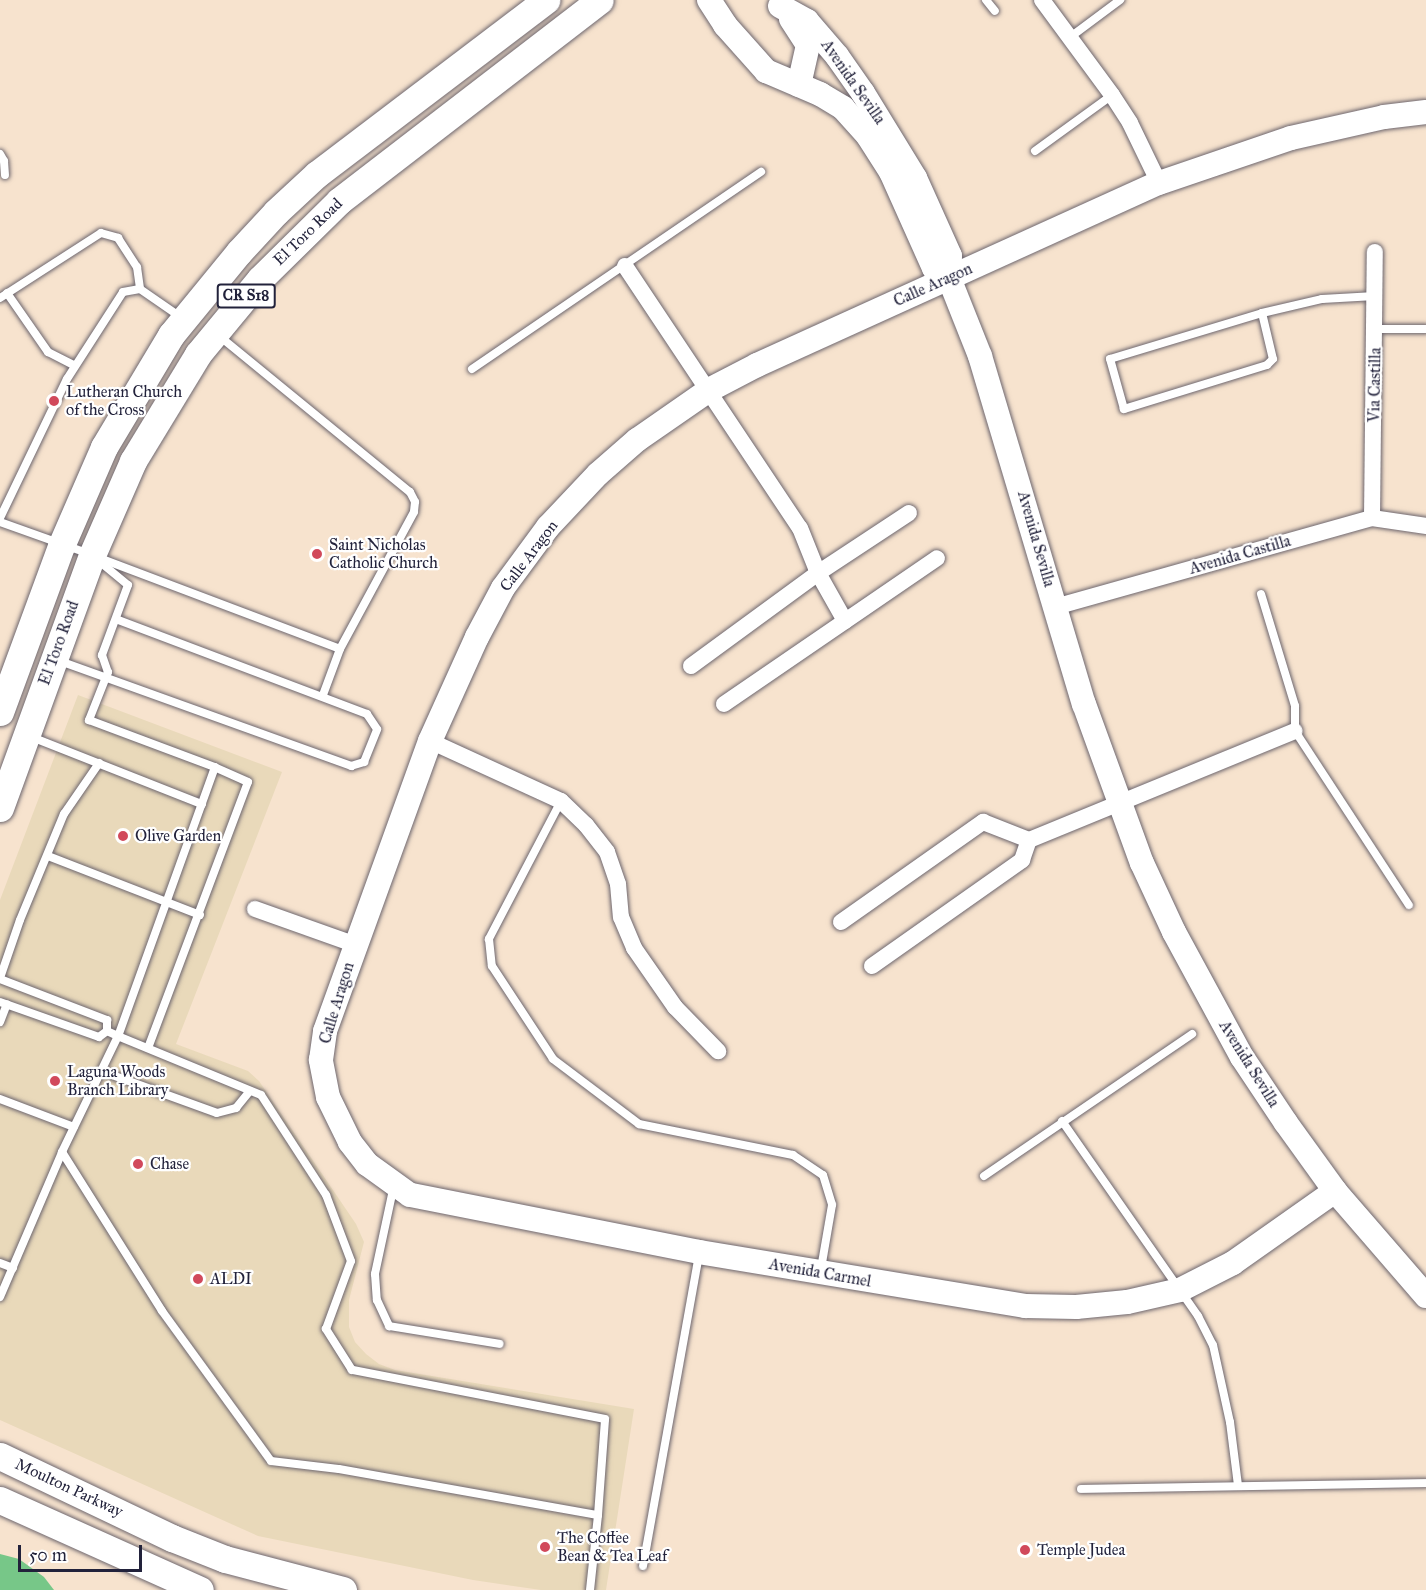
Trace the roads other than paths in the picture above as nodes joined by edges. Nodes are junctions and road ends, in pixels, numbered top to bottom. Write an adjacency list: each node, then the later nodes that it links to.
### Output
1 (546, 0): 25 (main road, El Toro Road / CR S18)
2 (600, 0): 28 (main road, El Toro Road / CR S18)
3 (709, 0): 10 (street, Avenida Sevilla)
4 (986, 0): 8 (lane)
5 (1042, 0): 9 (street)
6 (1120, 0): 9 (lane)
7 (778, 3): 10 (street); 20 (street, Avenida Sevilla)
8 (995, 11)
9 (1069, 38): 11 (street)
10 (799, 85): 20 (street, Avenida Sevilla)
11 (1112, 95): 13 (lane); 17 (street)
12 (1426, 112): 17 (street, Calle Aragon)
13 (1035, 151)
14 (0, 154): 16 (lane)
15 (761, 172): 19 (lane)
16 (5, 175)
17 (1159, 183): 20 (street, Calle Aragon)
18 (1375, 252): 23 (street, Via Castilla)
19 (625, 266): 30 (lane); 31 (street)
20 (949, 278): 31 (street, Calle Aragon); 41 (street, Avenida Sevilla)
21 (140, 288): 22 (lane); 25 (lane); 29 (lane)
22 (3, 296): 29 (lane)
23 (1376, 296): 24 (lane); 26 (street, Via Castilla)
24 (1262, 313): 24 (lane)
25 (185, 320): 36 (main road, El Toro Road / CR S18)
26 (1376, 329): 27 (lane); 33 (street, Via Castilla)
27 (1426, 329)
28 (216, 332): 37 (main road, El Toro Road / CR S18); 44 (lane)
29 (75, 366): 34 (lane)
30 (472, 369)
31 (709, 390): 39 (street); 53 (street, Calle Aragon)
32 (909, 513): 39 (street)
33 (1372, 518): 35 (street, Avenida Castilla); 41 (street, Avenida Castilla)
34 (0, 520): 36 (lane)
35 (1426, 526)
36 (61, 546): 37 (lane); 50 (main road, El Toro Road / CR S18)
37 (92, 555): 42 (lane); 44 (lane); 45 (main road, El Toro Road / CR S18)
38 (937, 558): 43 (street)
39 (818, 573): 43 (street); 46 (street)
40 (1262, 594): 51 (lane)
41 (1055, 607): 57 (street, Avenida Sevilla)
42 (116, 619): 47 (lane); 48 (lane)
43 (845, 621): 49 (street)
44 (340, 649): 48 (lane)
45 (54, 658): 47 (lane); 52 (main road, El Toro Road / CR S18)
46 (691, 666)
47 (106, 678): 48 (lane); 55 (lane)
48 (322, 695)
49 (724, 704)
50 (0, 712)
51 (1295, 731): 57 (street); 63 (lane)
52 (26, 735): 54 (lane); 59 (main road, El Toro Road / CR S18)
53 (430, 741): 56 (street); 67 (street, Calle Aragon)
54 (99, 764): 58 (lane); 61 (lane)
55 (215, 767): 58 (lane); 65 (lane)
56 (561, 801): 76 (street); 90 (lane)
57 (1119, 802): 60 (street); 86 (street, Avenida Sevilla)
58 (202, 804): 62 (lane)
59 (0, 808)
60 (1029, 840): 66 (street); 68 (street)
61 (48, 856): 62 (lane); 69 (lane)
62 (166, 903): 65 (lane); 74 (lane)
63 (1408, 905)
64 (255, 909): 67 (street, Calle Aragon)
65 (200, 915): 75 (lane)
66 (841, 922)
67 (356, 945): 79 (street, Calle Aragon)
68 (872, 966)
69 (0, 978): 72 (lane)
70 (4, 1003): 71 (lane); 72 (lane)
71 (0, 1022)
72 (107, 1032): 74 (lane)
73 (1192, 1034): 81 (lane)
74 (118, 1036): 75 (lane); 77 (lane)
75 (148, 1048): 78 (lane)
76 (718, 1052)
77 (101, 1071): 78 (lane); 82 (lane)
78 (250, 1091): 100 (lane)
79 (328, 1097): 85 (street, Avenida Carmel)
80 (0, 1099): 82 (lane)
81 (1062, 1121): 84 (lane); 91 (lane)
82 (74, 1127): 83 (lane)
83 (62, 1152): 89 (lane); 100 (lane)
84 (984, 1176)
85 (394, 1185): 87 (street, Avenida Carmel); 94 (lane)
86 (1335, 1191): 91 (street, Avenida Carmel); 92 (street, Avenida Sevilla)
87 (699, 1252): 90 (street, Avenida Carmel); 101 (lane)
88 (0, 1263): 89 (lane)
89 (13, 1268): 93 (lane)
90 (820, 1274): 91 (street, Avenida Carmel)
91 (1180, 1290): 97 (lane)
92 (1426, 1296)
93 (0, 1297)
94 (500, 1344)
95 (0, 1456): 102 (main road, Moulton Parkway)
96 (1426, 1483): 97 (lane)
97 (1238, 1485): 98 (lane)
98 (1081, 1489)
99 (0, 1500): 103 (main road)
100 (598, 1515): 104 (lane)
101 (644, 1566)
102 (326, 1588)
103 (200, 1590)
104 (591, 1590)

